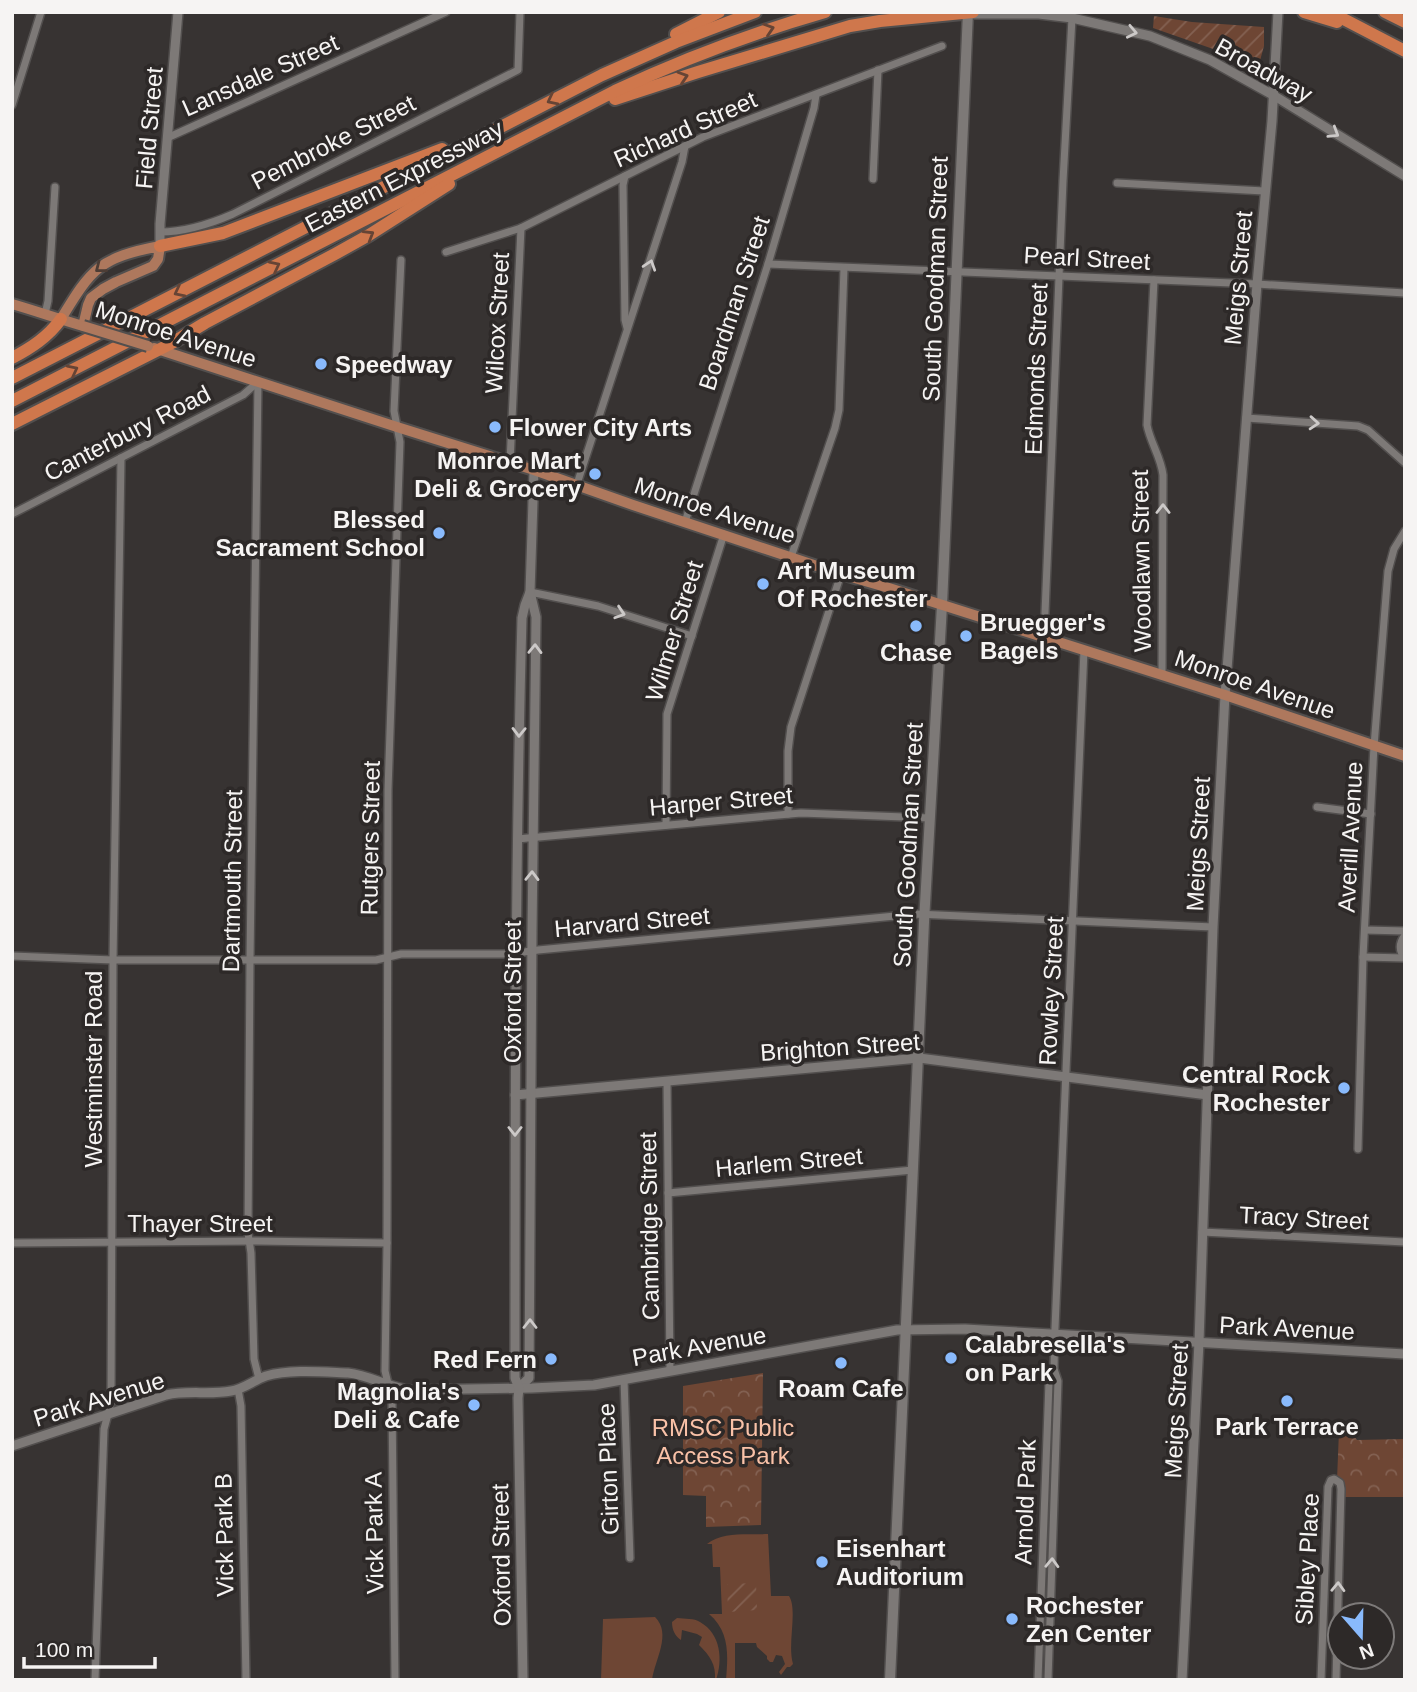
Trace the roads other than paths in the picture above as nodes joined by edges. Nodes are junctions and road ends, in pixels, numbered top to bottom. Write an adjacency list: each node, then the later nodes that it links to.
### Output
1 (41, 12): 20 (street)
2 (178, 12): 23 (street, Field Street)
3 (446, 12): 23 (street, Lansdale Street)
4 (520, 12): 33 (street, Pembroke Street)
5 (719, 12): 17 (highway)
6 (755, 12): 17 (highway, Eastern Expressway)
7 (825, 12): 21 (highway, Eastern Expressway, one-way to 7)
8 (1278, 12): 19 (street, Meigs Street)
9 (1304, 12): 13 (highway)
10 (1330, 12): 13 (highway)
11 (969, 13): 12 (street, Broadway); 21 (highway, one-way to 11); 39 (main road, South Goodman Street)
12 (1072, 19): 19 (street, Broadway, one-way to 19); 40 (street, Edmonds Street)
13 (1374, 34): 15 (highway)
14 (943, 46): 16 (street, Richard Street)
15 (1405, 51)
16 (878, 70): 18 (street, Richard Street); 28 (street)
17 (603, 75): 22 (highway, Eastern Expressway, one-way to 22)
18 (816, 95): 25 (street, Richard Street); 37 (street, Boardman Street)
19 (1273, 95): 27 (street, Broadway, one-way to 27); 31 (street, Meigs Street)
20 (12, 106)
21 (572, 113): 24 (highway, Eastern Expressway)
22 (501, 126): 34 (highway); 51 (highway, Eastern Expressway, one-way to 51)
23 (167, 138): 33 (street, Field Street)
24 (514, 143): 49 (highway, one-way to 24); 53 (highway, Eastern Expressway, one-way to 24)
25 (685, 146): 26 (street, Richard Street); 48 (street, one-way to 25)
26 (625, 176): 32 (street, Richard Street); 48 (street)
27 (1405, 176)
28 (873, 179)
29 (1117, 183): 31 (street)
30 (55, 187): 45 (street)
31 (1264, 191): 42 (street, Meigs Street)
32 (521, 228): 35 (street, Richard Street); 58 (street, Wilcox Street)
33 (159, 232): 34 (street, Field Street)
34 (160, 246): 46 (main road, one-way to 46); 47 (main road)
35 (446, 252)
36 (401, 260): 56 (street, Rutgers Street)
37 (768, 264): 38 (street, Pearl Street); 63 (street, Boardman Street)
38 (844, 268): 39 (street, Pearl Street); 66 (street)
39 (957, 272): 40 (street, Pearl Street); 69 (main road, South Goodman Street)
40 (1059, 275): 41 (street, Pearl Street); 71 (street, Edmonds Street)
41 (1154, 280): 42 (street, Pearl Street); 73 (street, Woodlawn Street, one-way to 41)
42 (1256, 284): 43 (street, Pearl Street); 54 (street, Meigs Street)
43 (1405, 293)
44 (12, 304): 45 (main road, Monroe Avenue)
45 (45, 314): 46 (main road, Monroe Avenue)
46 (61, 319): 47 (main road, Monroe Avenue); 50 (highway)
47 (83, 326): 49 (main road, Monroe Avenue, bridge)
48 (628, 329): 61 (street)
49 (153, 348): 52 (main road, Monroe Avenue); 55 (highway)
50 (12, 358)
51 (12, 378)
52 (258, 382): 56 (main road, Monroe Avenue); 57 (street, Canterbury Road); 96 (street, Dartmouth Street)
53 (12, 401)
54 (1246, 418): 59 (street, one-way to 59); 74 (street, Meigs Street)
55 (12, 424)
56 (397, 427): 58 (main road, Monroe Avenue); 93 (street, Rutgers Street)
57 (121, 458): 62 (street, Canterbury Road); 95 (street, Westminster Road)
58 (510, 462): 60 (main road, Monroe Avenue)
59 (1405, 463)
60 (534, 470): 61 (main road, Monroe Avenue); 68 (street, Oxford Street)
61 (578, 484): 63 (main road, Monroe Avenue)
62 (12, 514)
63 (685, 522): 65 (main road, Monroe Avenue)
64 (1405, 531): 75 (street, Averill Avenue)
65 (724, 534): 66 (main road, Monroe Avenue); 70 (street, Wilmer Street)
66 (791, 557): 67 (main road, Monroe Avenue)
67 (841, 574): 69 (main road, Monroe Avenue); 78 (street)
68 (530, 592): 70 (street, one-way to 70); 82 (street, Oxford Street, one-way to 68); 83 (street, Oxford Street, one-way to 83)
69 (943, 605): 71 (main road, Monroe Avenue); 80 (main road, South Goodman Street)
70 (692, 636): 81 (street, Wilmer Street)
71 (1044, 637): 72 (main road, Monroe Avenue)
72 (1084, 650): 73 (main road, Monroe Avenue); 85 (street, Rowley Street)
73 (1162, 675): 74 (main road, Monroe Avenue)
74 (1225, 695): 75 (main road, Monroe Avenue); 86 (street, Meigs Street)
75 (1374, 747): 76 (main road, Monroe Avenue); 79 (street, Averill Avenue)
76 (1405, 757)
77 (1317, 807): 79 (street)
78 (788, 814): 80 (street, Harper Street); 81 (street, Harper Street)
79 (1371, 814): 87 (street, Averill Avenue)
80 (930, 818): 84 (main road, South Goodman Street)
81 (666, 825): 82 (street, Harper Street)
82 (533, 838): 83 (street, Harper Street); 89 (street, Oxford Street, one-way to 82)
83 (517, 839): 90 (street, Oxford Street)
84 (925, 914): 85 (street, Harvard Street); 89 (street, Harvard Street); 97 (main road, South Goodman Street)
85 (1073, 920): 86 (street, Harvard Street); 98 (street, Rowley Street)
86 (1213, 927): 102 (street, Meigs Street)
87 (1364, 930): 88 (street); 92 (street, Averill Avenue)
88 (1405, 933): 94 (street)
89 (532, 951): 90 (street, Harvard Street); 100 (street, Oxford Street)
90 (516, 953): 93 (street, Harvard Street); 101 (street, Oxford Street)
91 (12, 956): 95 (street, Harvard Street)
92 (1363, 957): 94 (street); 103 (street, Averill Avenue)
93 (388, 958): 96 (street, Harvard Street); 111 (street, Rutgers Street)
94 (1405, 958)
95 (113, 960): 96 (street, Harvard Street); 108 (street, Westminster Road)
96 (250, 960): 107 (street, Dartmouth Street)
97 (919, 1058): 98 (street, Brighton Street); 99 (street, Brighton Street); 104 (main road, South Goodman Street)
98 (1066, 1076): 102 (street, Brighton Street); 113 (street, Rowley Street)
99 (667, 1080): 100 (street, Brighton Street); 105 (street, Cambridge Street)
100 (531, 1094): 101 (street, Brighton Street); 121 (street, Oxford Street, one-way to 100)
101 (515, 1095): 121 (street, Oxford Street, one-way to 121)
102 (1208, 1095): 106 (street, Meigs Street)
103 (1359, 1149)
104 (913, 1170): 105 (street, Harlem Street); 112 (main road, South Goodman Street)
105 (668, 1193): 117 (street, Cambridge Street)
106 (1202, 1232): 109 (street, Tracy Street); 114 (street, Meigs Street)
107 (249, 1241): 108 (street, Thayer Street); 111 (street, Thayer Street); 118 (street, Dartmouth Street)
108 (112, 1242): 110 (street, Thayer Street); 123 (street, Westminster Road)
109 (1405, 1242)
110 (12, 1243)
111 (387, 1243): 120 (street, Rutgers Street)
112 (906, 1329): 113 (street, Park Avenue); 117 (street, Park Avenue); 130 (main road, South Goodman Street)
113 (1055, 1334): 114 (street, Park Avenue); 116 (street, Arnold Park)
114 (1199, 1342): 115 (street, Park Avenue); 133 (street, Meigs Street)
115 (1405, 1354)
116 (1054, 1369): 131 (street, Arnold Park); 132 (street, Arnold Park, one-way to 116)
117 (670, 1370): 119 (street, Park Avenue)
118 (259, 1379): 120 (street, Park Avenue); 122 (street, Park Avenue)
119 (624, 1379): 121 (street, Park Avenue); 125 (street, Girton Place)
120 (388, 1386): 121 (street, Park Avenue); 128 (street, Vick Park A)
121 (519, 1388): 129 (street, Oxford Street)
122 (238, 1389): 123 (street, Park Avenue); 127 (street, Vick Park B)
123 (108, 1414): 124 (street, Park Avenue); 126 (street, Westminster Road)
124 (12, 1447)
125 (630, 1558)
126 (95, 1680)
127 (246, 1680)
128 (395, 1680)
129 (523, 1680)
130 (890, 1680)
131 (1038, 1680)
132 (1048, 1680)
133 (1182, 1680)
134 (1321, 1680): 135 (street, Sibley Place, one-way to 134)
135 (1336, 1680)

